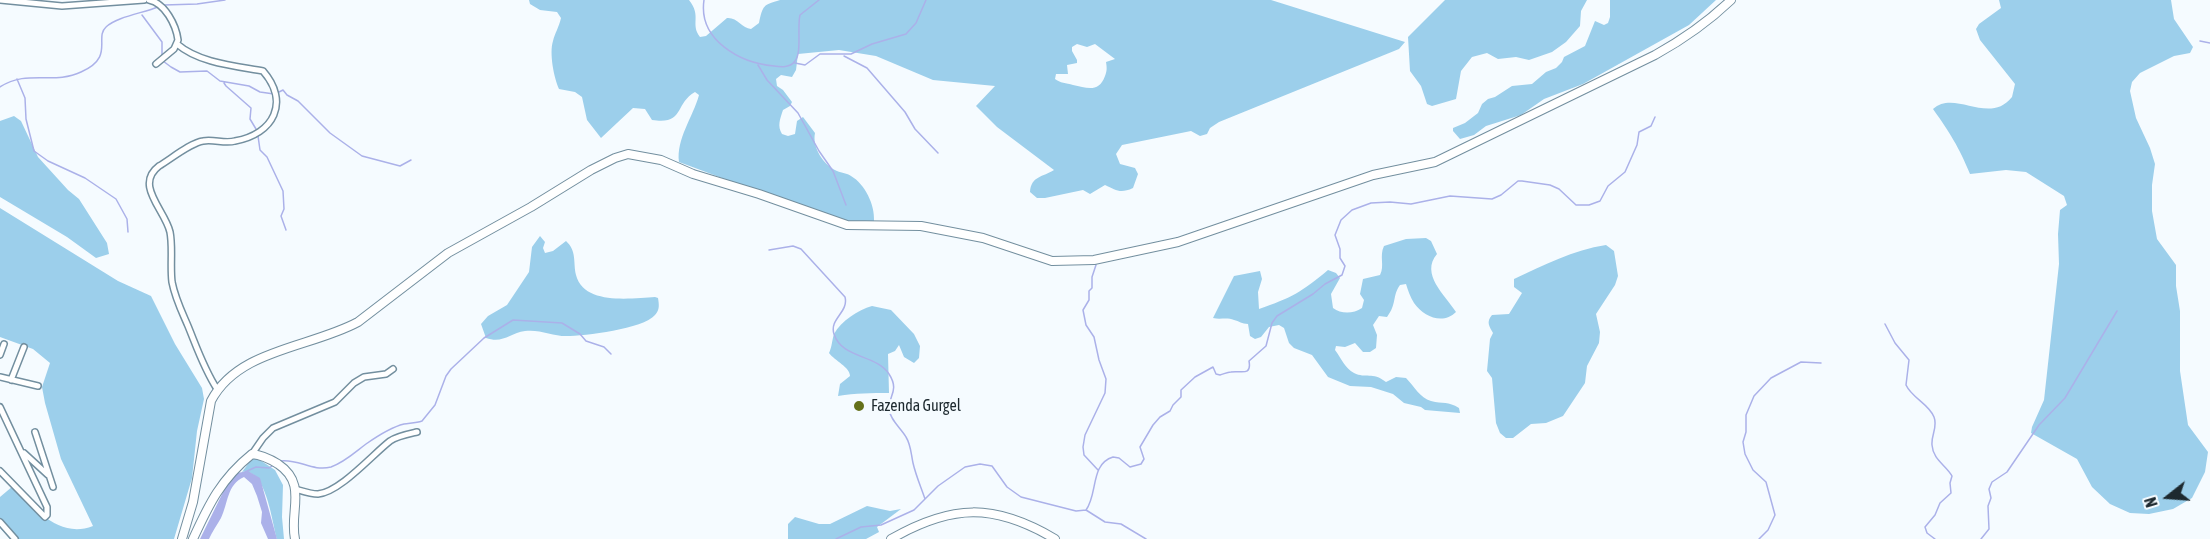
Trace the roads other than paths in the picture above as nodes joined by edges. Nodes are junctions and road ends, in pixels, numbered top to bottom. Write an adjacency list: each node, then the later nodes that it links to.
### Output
1 (0, 0): 2 (street)
2 (144, 0)
3 (149, 0): 5 (street)
4 (1731, 0): 14 (street)
5 (177, 44): 6 (street); 14 (street)
6 (156, 64)
7 (4, 344): 9 (street)
8 (24, 347): 12 (street)
9 (0, 355)
10 (393, 369): 19 (street)
11 (0, 377): 12 (street)
12 (12, 380): 13 (street)
13 (38, 386)
14 (217, 389): 26 (street)
15 (0, 407): 18 (street)
16 (35, 432): 21 (street)
17 (417, 432): 23 (street)
18 (21, 449): 20 (street); 21 (street)
19 (252, 454): 23 (street); 27 (street)
20 (0, 471)
21 (49, 476): 22 (street)
22 (53, 487)
23 (295, 489): 28 (street)
24 (0, 522): 25 (street)
25 (15, 539)
26 (182, 539)
27 (193, 539)
28 (295, 539)
29 (891, 539): 30 (street)
30 (1055, 539)

